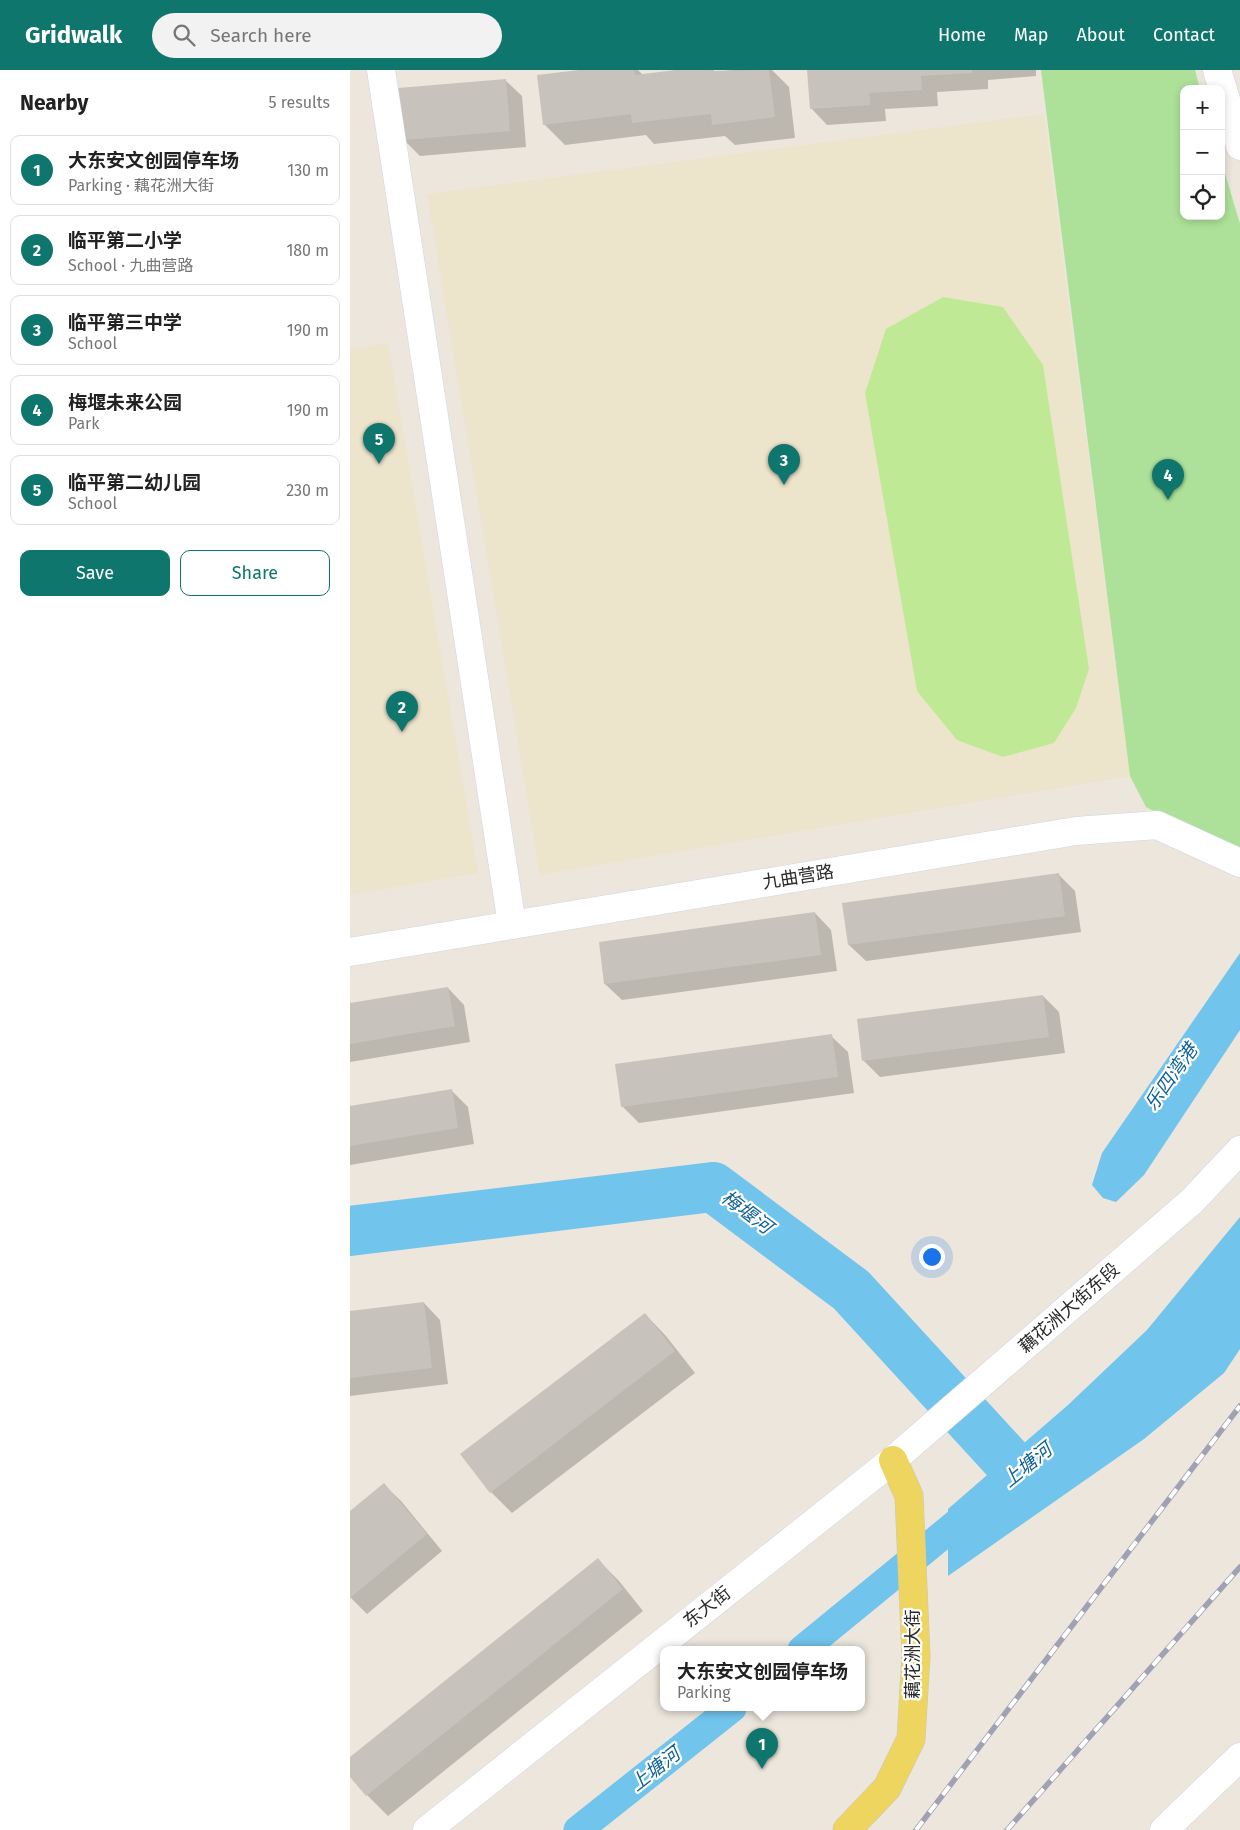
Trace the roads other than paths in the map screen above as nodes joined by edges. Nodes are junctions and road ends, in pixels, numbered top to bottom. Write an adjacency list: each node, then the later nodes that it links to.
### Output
1 (381, 70): 5 (street)
2 (1217, 70): 3 (street)
3 (1240, 146)
4 (1239, 862): 5 (street, 九曲营路)
5 (512, 925): 6 (street, 九曲营路)
6 (350, 952)
7 (1240, 1150): 8 (street, 藕花洲大街东段)
8 (894, 1459): 10 (street, 东大街); 11 (main road, 藕花洲大街)
9 (1240, 1757): 12 (street)
10 (427, 1830)
11 (847, 1830)
12 (1164, 1830)

